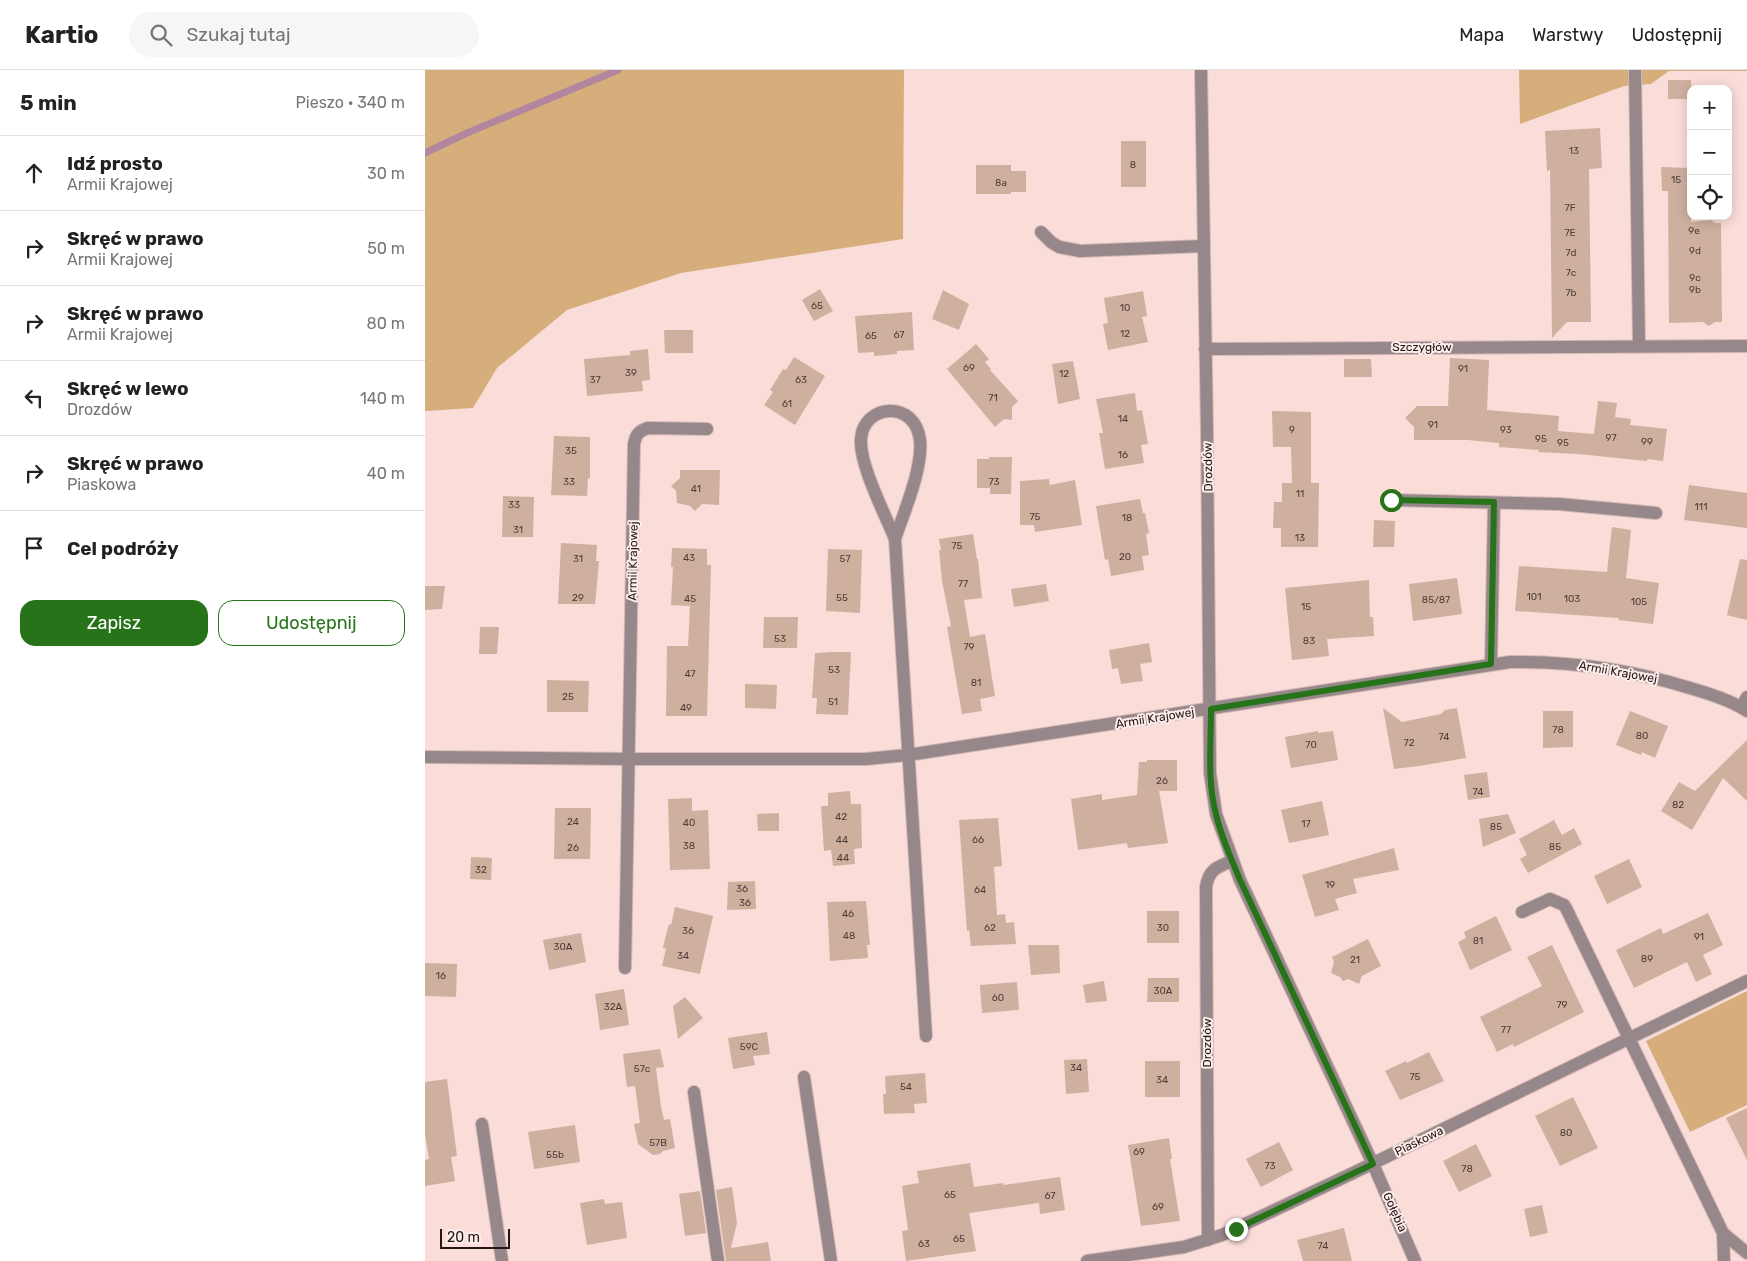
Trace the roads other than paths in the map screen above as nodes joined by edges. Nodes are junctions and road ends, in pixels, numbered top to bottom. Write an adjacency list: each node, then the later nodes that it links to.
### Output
1 (1201, 70): 4 (street, Drozdów)
2 (1635, 70): 5 (street)
3 (1041, 232): 4 (street)
4 (1203, 246): 7 (street, Drozdów)
5 (1639, 346): 6 (street, Szczygłów); 7 (street, Szczygłów)
6 (1747, 346)
7 (1205, 349): 15 (street, Drozdów)
8 (707, 429): 18 (street, Armii Krajowej)
9 (1391, 500): 10 (street)
10 (1494, 502): 11 (street); 13 (street)
11 (1656, 513)
12 (895, 539): 12 (street); 16 (street)
13 (1491, 664): 14 (street, Armii Krajowej); 15 (street, Armii Krajowej)
14 (1745, 705)
15 (1211, 709): 16 (street, Armii Krajowej); 19 (street, Drozdów)
16 (907, 754): 18 (street, Armii Krajowej); 23 (street)
17 (425, 757): 18 (street, Armii Krajowej)
18 (629, 759): 21 (street, Armii Krajowej)
19 (1233, 861): 28 (street, Drozdów); 30 (street, Drozdów)
20 (1522, 912): 24 (street)
21 (625, 968)
22 (1747, 981): 24 (street, Piaskowa)
23 (926, 1036)
24 (1630, 1038): 28 (street, Piaskowa); 29 (street)
25 (804, 1077): 34 (street)
26 (693, 1092): 33 (street)
27 (482, 1124): 32 (street)
28 (1373, 1164): 30 (street, Piaskowa); 36 (street, Gołębia)
29 (1723, 1233): 31 (street); 37 (street)
30 (1208, 1240): 35 (street, Piaskowa)
31 (1747, 1253)
32 (502, 1261)
33 (718, 1261)
34 (831, 1261)
35 (1087, 1261)
36 (1415, 1261)
37 (1724, 1261)

